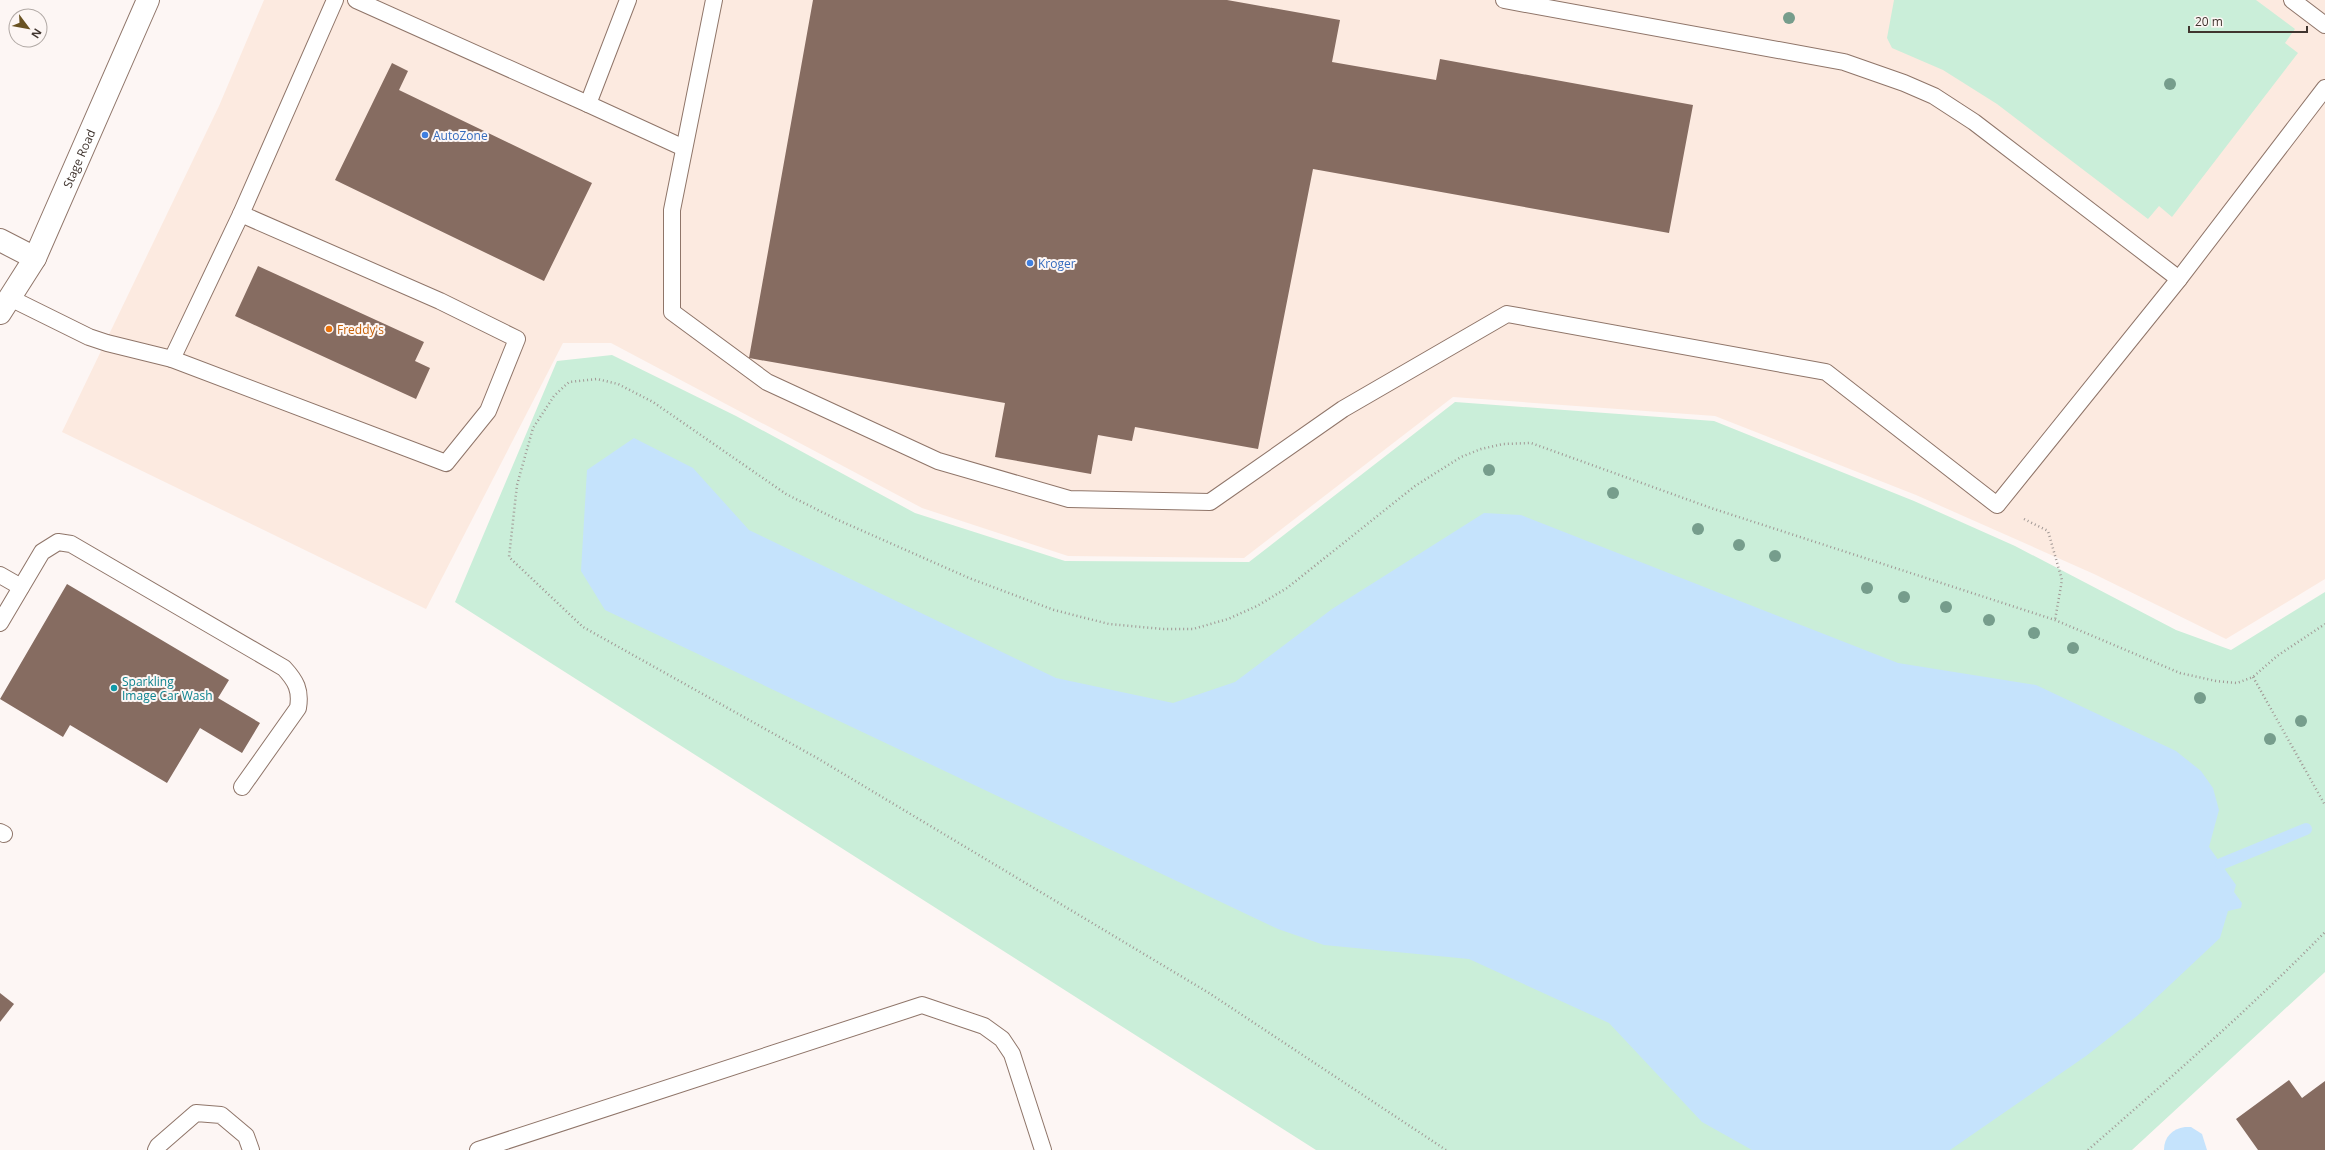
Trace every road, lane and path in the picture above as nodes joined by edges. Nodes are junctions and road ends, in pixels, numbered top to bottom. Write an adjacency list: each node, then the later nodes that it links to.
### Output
1 (148, 0): 14 (main road, Stage Road)
2 (335, 0): 12 (lane)
3 (356, 0): 10 (lane)
4 (628, 0): 10 (lane)
5 (714, 0): 11 (lane)
6 (1504, 0): 15 (lane)
7 (2292, 0): 8 (lane)
8 (2325, 25)
9 (2325, 88): 15 (lane)
10 (588, 104): 11 (lane)
11 (684, 148): 18 (lane)
12 (242, 214): 17 (lane); 17 (lane)
13 (0, 240): 14 (main road)
14 (35, 258): 16 (main road, Stage Road)
15 (2179, 279): 18 (lane)
16 (4, 305): 17 (lane)
17 (172, 359)
18 (1997, 505): 21 (path)
19 (0, 575): 20 (lane)
20 (21, 587): 22 (lane); 25 (lane)
21 (2055, 620): 24 (path); 32 (path)
22 (0, 623)
23 (2325, 624): 24 (path)
24 (2253, 677): 26 (path)
25 (242, 787)
26 (2325, 805)
27 (2325, 932): 33 (path)
28 (156, 1150): 29 (lane)
29 (251, 1150)
30 (478, 1150): 31 (lane)
31 (1043, 1150)
32 (1446, 1150)
33 (2088, 1150)

